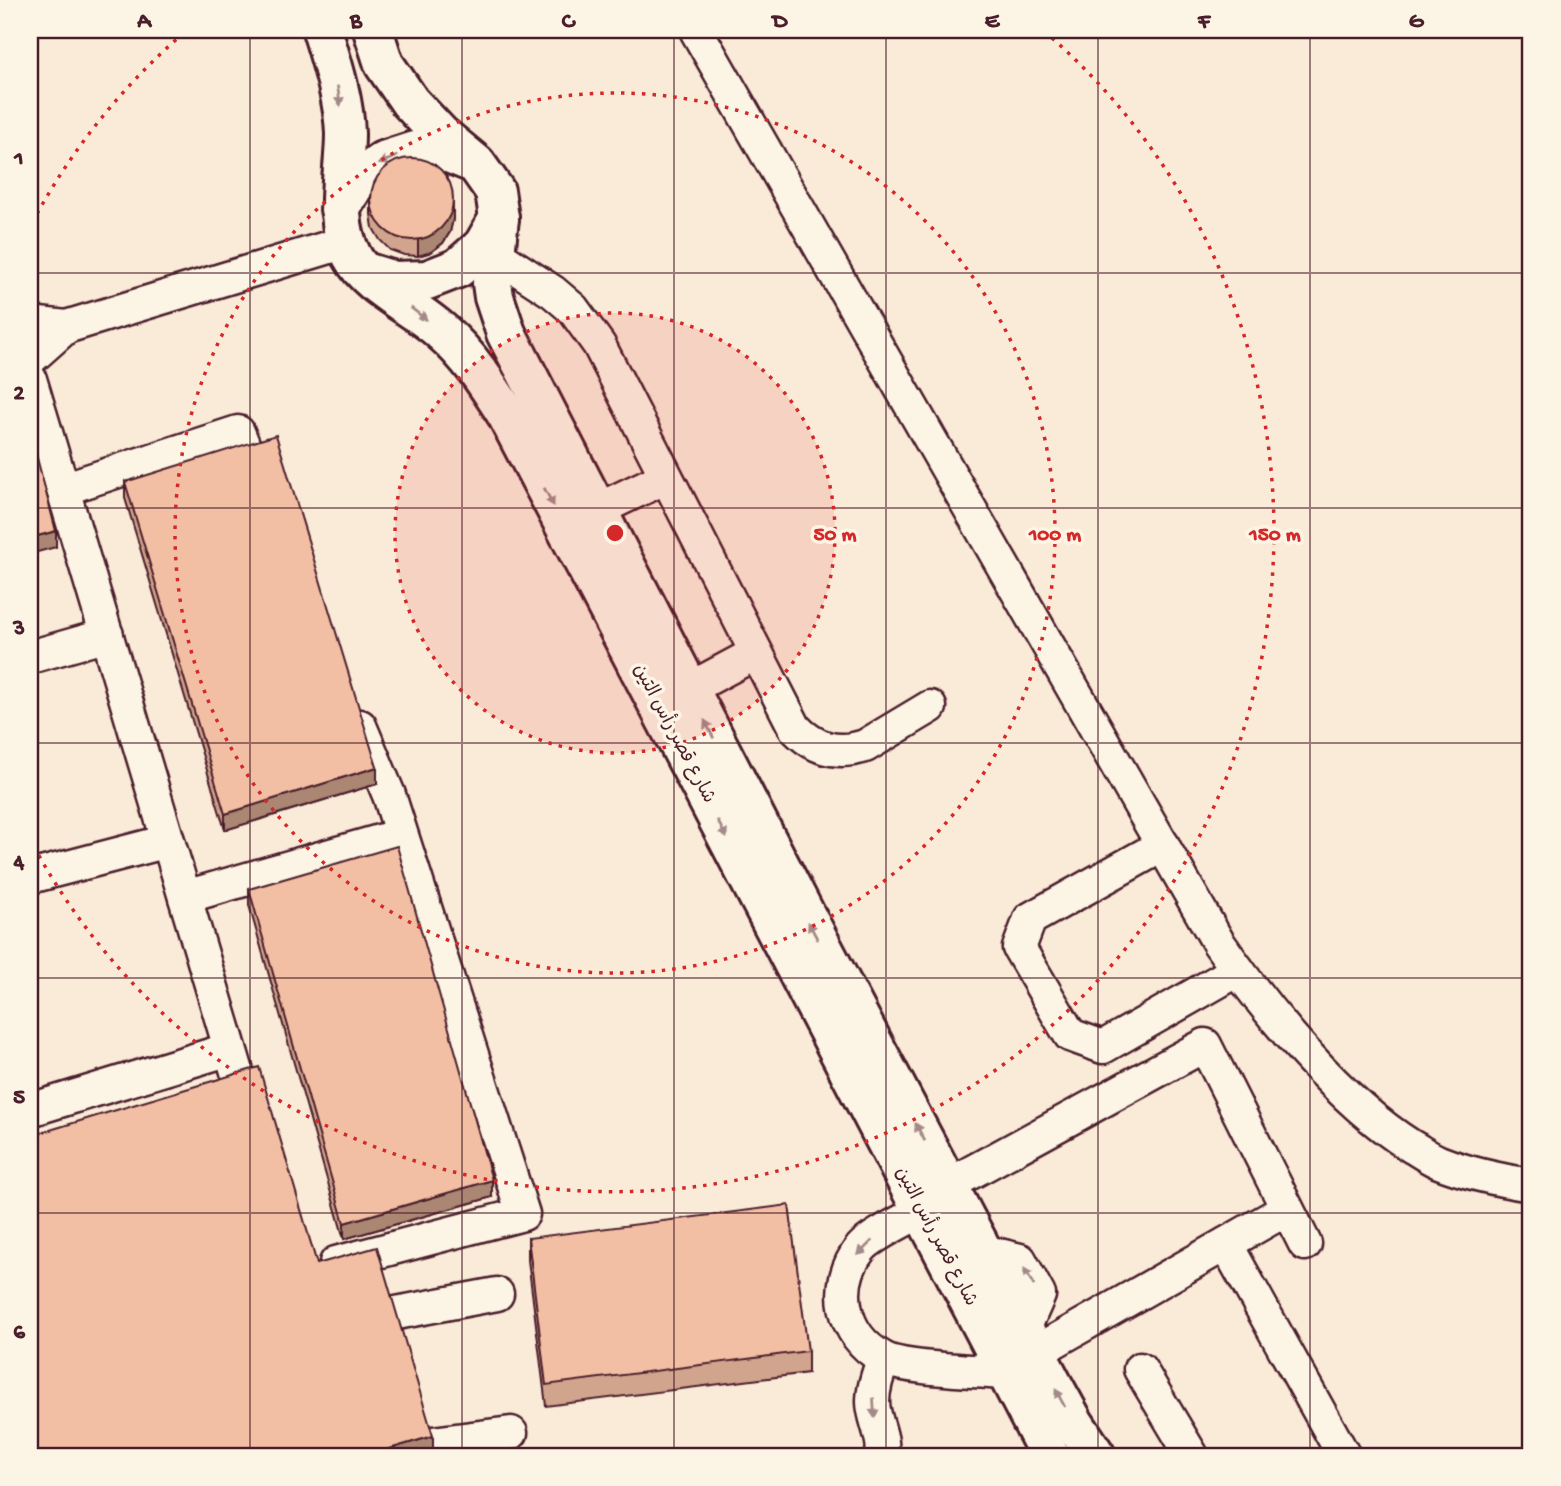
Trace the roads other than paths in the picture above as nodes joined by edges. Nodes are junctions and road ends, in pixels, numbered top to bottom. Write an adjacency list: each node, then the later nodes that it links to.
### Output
1 (322, 30): 6 (main road, one-way to 6)
2 (373, 30): 4 (main road, شارع قصر رأس التين)
3 (696, 30): 23 (street)
4 (476, 164): 5 (main road, شارع قصر رأس التين); 6 (main road, one-way to 6)
5 (497, 236): 6 (main road); 11 (street); 14 (main road, شارع قصر رأس التين)
6 (349, 241): 8 (street); 31 (main road, شارع قصر رأس التين, one-way to 31)
7 (30, 323): 8 (street)
8 (66, 327): 9 (street)
9 (30, 359)
10 (30, 379): 12 (street)
11 (666, 477): 14 (street); 16 (street)
12 (63, 489): 13 (street); 15 (street)
13 (269, 507)
14 (597, 510): 18 (main road, شارع قصر رأس التين)
15 (107, 635): 17 (street); 22 (street)
16 (757, 653): 18 (street); 20 (street)
17 (30, 657)
18 (689, 689): 31 (main road, شارع قصر رأس التين, one-way to 18)
19 (347, 695): 21 (street)
20 (930, 707)
21 (400, 835): 25 (street); 35 (street)
22 (168, 841): 24 (street); 25 (street)
23 (1163, 845): 26 (street); 26 (street)
24 (30, 877)
25 (185, 897): 27 (street)
26 (1238, 970): 30 (street)
27 (230, 1049): 28 (street); 29 (street)
28 (30, 1110)
29 (258, 1142)
30 (1531, 1185)
31 (934, 1198): 32 (street); 38 (main road, شارع قصر رأس التين); 38 (main road, شارع قصر رأس التين, one-way to 31); 39 (street, one-way to 39)
32 (1287, 1209): 33 (street); 34 (street)
33 (1226, 1244): 38 (street); 47 (street)
34 (1305, 1244)
35 (310, 1270)
36 (497, 1294): 37 (street)
37 (392, 1315)
38 (1022, 1351): 39 (street); 44 (main road, شارع قصر رأس التين); 45 (main road, شارع قصر رأس التين, one-way to 38)
39 (884, 1359): 43 (street, one-way to 43)
40 (1140, 1369): 46 (street)
41 (511, 1433): 42 (street)
42 (415, 1440)
43 (881, 1456)
44 (1050, 1456)
45 (1096, 1456)
46 (1192, 1456)
47 (1344, 1456)

